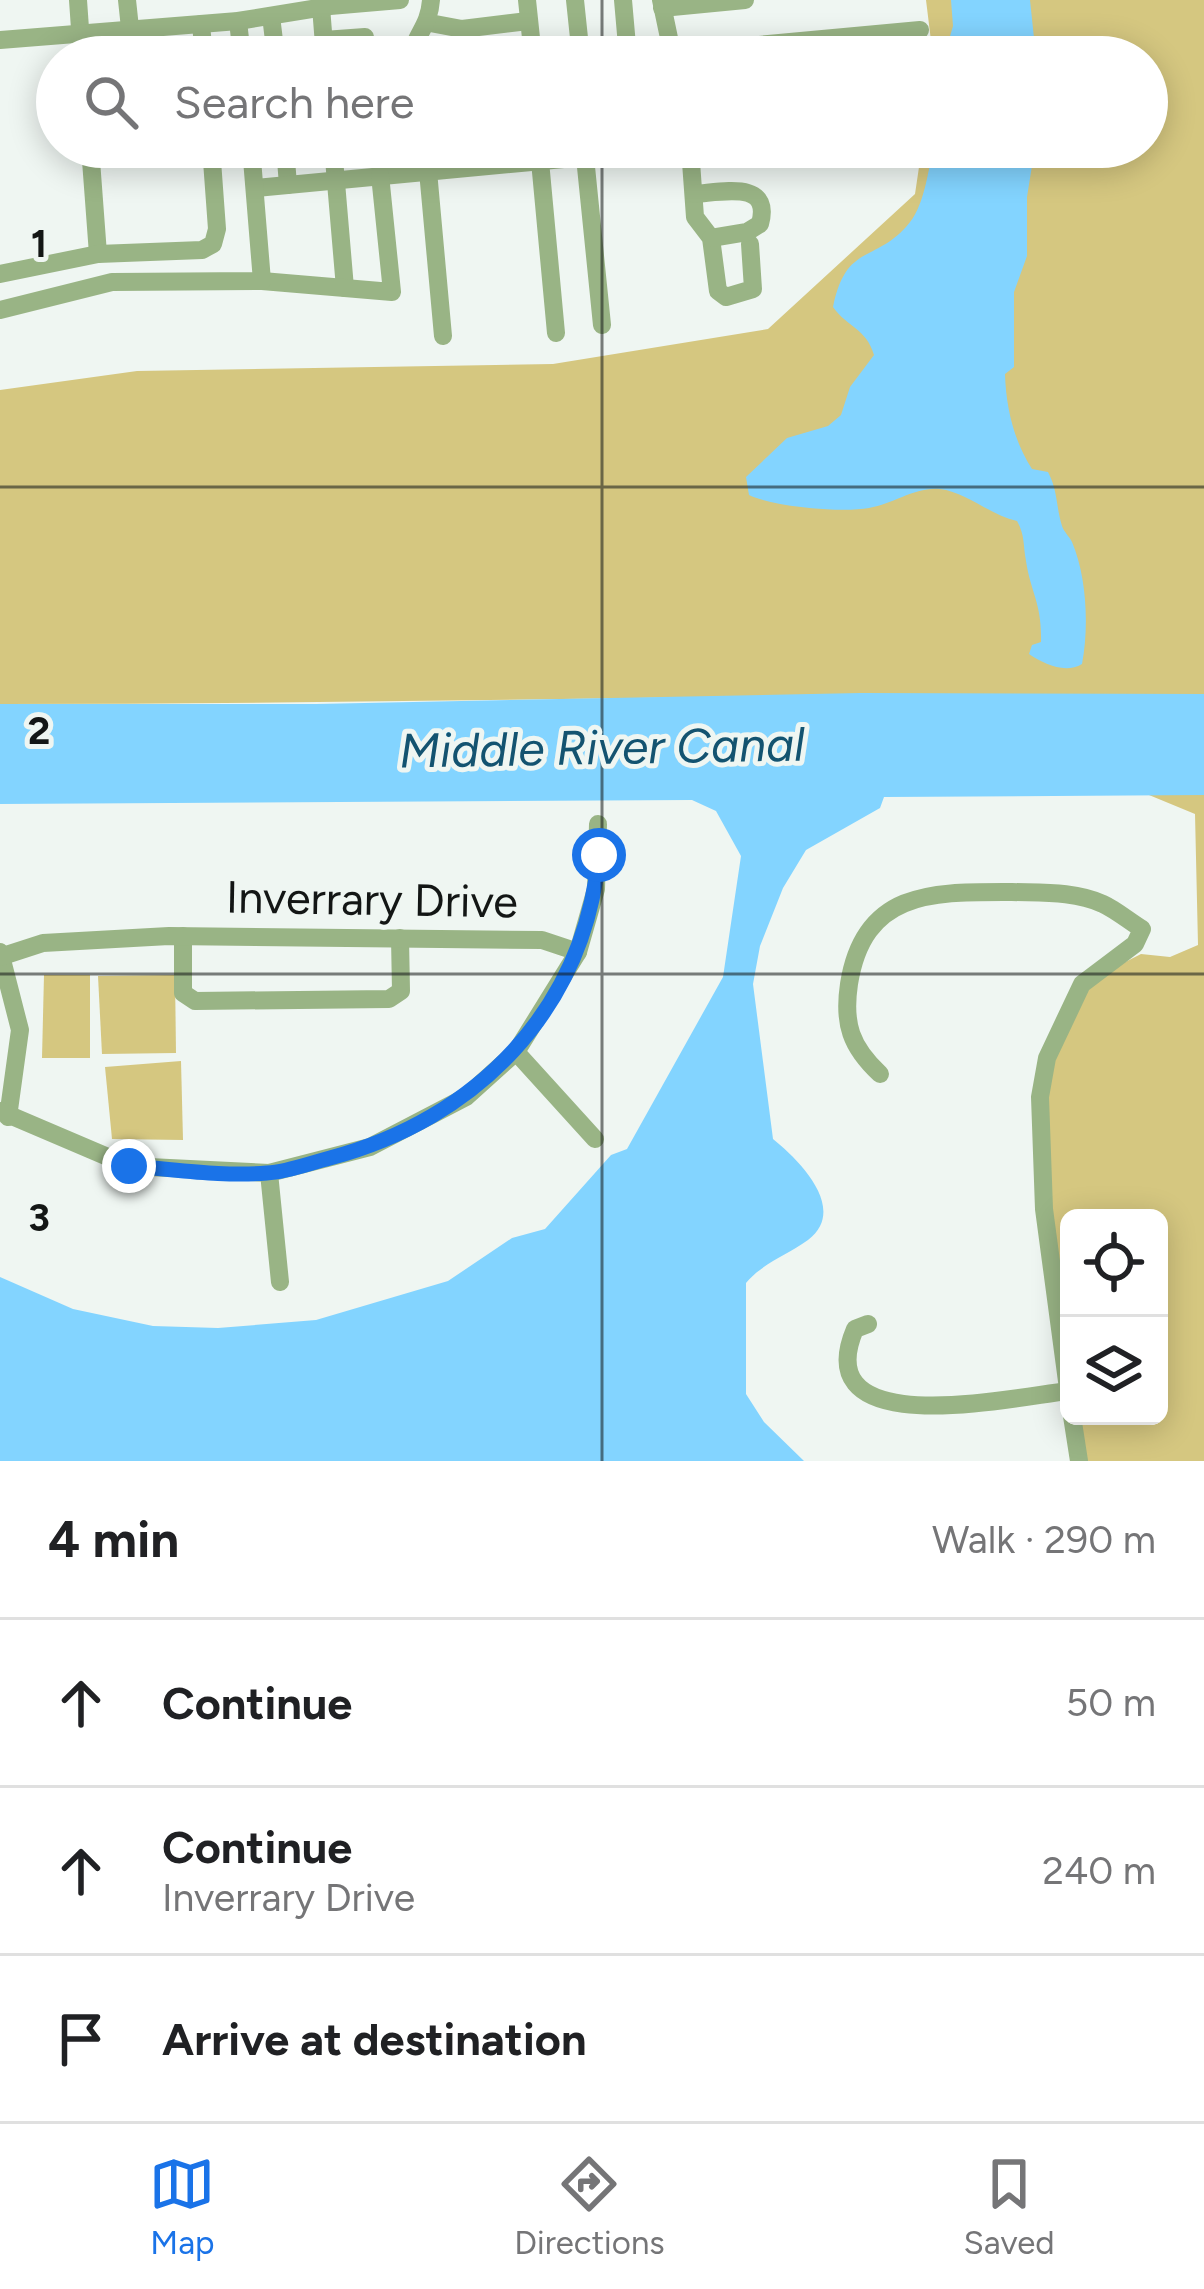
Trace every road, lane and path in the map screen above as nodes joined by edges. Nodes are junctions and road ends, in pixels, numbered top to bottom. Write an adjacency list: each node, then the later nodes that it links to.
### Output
1 (78, 0): 21 (street)
2 (127, 0): 19 (street)
3 (400, 0): 9 (street)
4 (431, 0): 17 (street)
5 (527, 0): 16 (street)
6 (575, 0): 31 (street)
7 (623, 0): 32 (street)
8 (745, 0): 11 (street)
9 (386, 1): 10 (street)
10 (350, 2): 13 (street)
11 (694, 3): 12 (street)
12 (662, 4): 33 (street)
13 (321, 7): 14 (street); 28 (street)
14 (272, 16): 15 (street); 27 (street)
15 (238, 21): 18 (street); 26 (street)
16 (528, 21): 17 (street); 30 (street)
17 (430, 22): 29 (street)
18 (201, 24): 19 (street); 25 (street)
19 (130, 28): 21 (street)
20 (920, 30): 34 (street)
21 (80, 32): 23 (street); 24 (street)
22 (36, 36): 35 (street)
23 (40, 36)
24 (80, 36)
25 (202, 36)
26 (240, 36)
27 (274, 36)
28 (324, 36)
29 (419, 36)
30 (530, 36)
31 (579, 36)
32 (626, 36)
33 (668, 36)
34 (860, 36)
35 (0, 40)
36 (92, 168): 53 (street)
37 (214, 168): 53 (street)
38 (254, 168): 49 (street)
39 (287, 168): 48 (street)
40 (334, 168): 47 (street)
41 (461, 168): 45 (street)
42 (540, 168): 59 (street)
43 (590, 168): 58 (street)
44 (689, 168): 50 (street)
45 (428, 171): 46 (street); 60 (street)
46 (380, 175): 47 (street); 56 (street)
47 (335, 179): 48 (street); 56 (street)
48 (288, 184): 49 (street)
49 (256, 188): 55 (street)
50 (695, 194): 51 (street); 51 (street)
51 (711, 238): 52 (street)
52 (750, 244)
53 (98, 254): 54 (street)
54 (0, 274)
55 (262, 281): 56 (street); 57 (street)
56 (345, 288)
57 (0, 310)
58 (602, 325)
59 (556, 333)
60 (442, 336)
61 (598, 824): 64 (street)
62 (183, 936): 63 (street, Inverrary Drive); 63 (street); 65 (street, Inverrary Drive)
63 (400, 938): 64 (street, Inverrary Drive)
64 (578, 952): 66 (street, Inverrary Drive)
65 (0, 956): 68 (street, Inverrary Drive)
66 (516, 1052): 69 (street); 70 (street, Inverrary Drive)
67 (880, 1074): 73 (street)
68 (4, 1114): 70 (street, Inverrary Drive)
69 (595, 1138)
70 (269, 1174): 71 (street)
71 (280, 1282)
72 (868, 1324): 74 (street)
73 (1060, 1327)
74 (1060, 1395)
75 (1073, 1425): 76 (street)
76 (1079, 1461)

